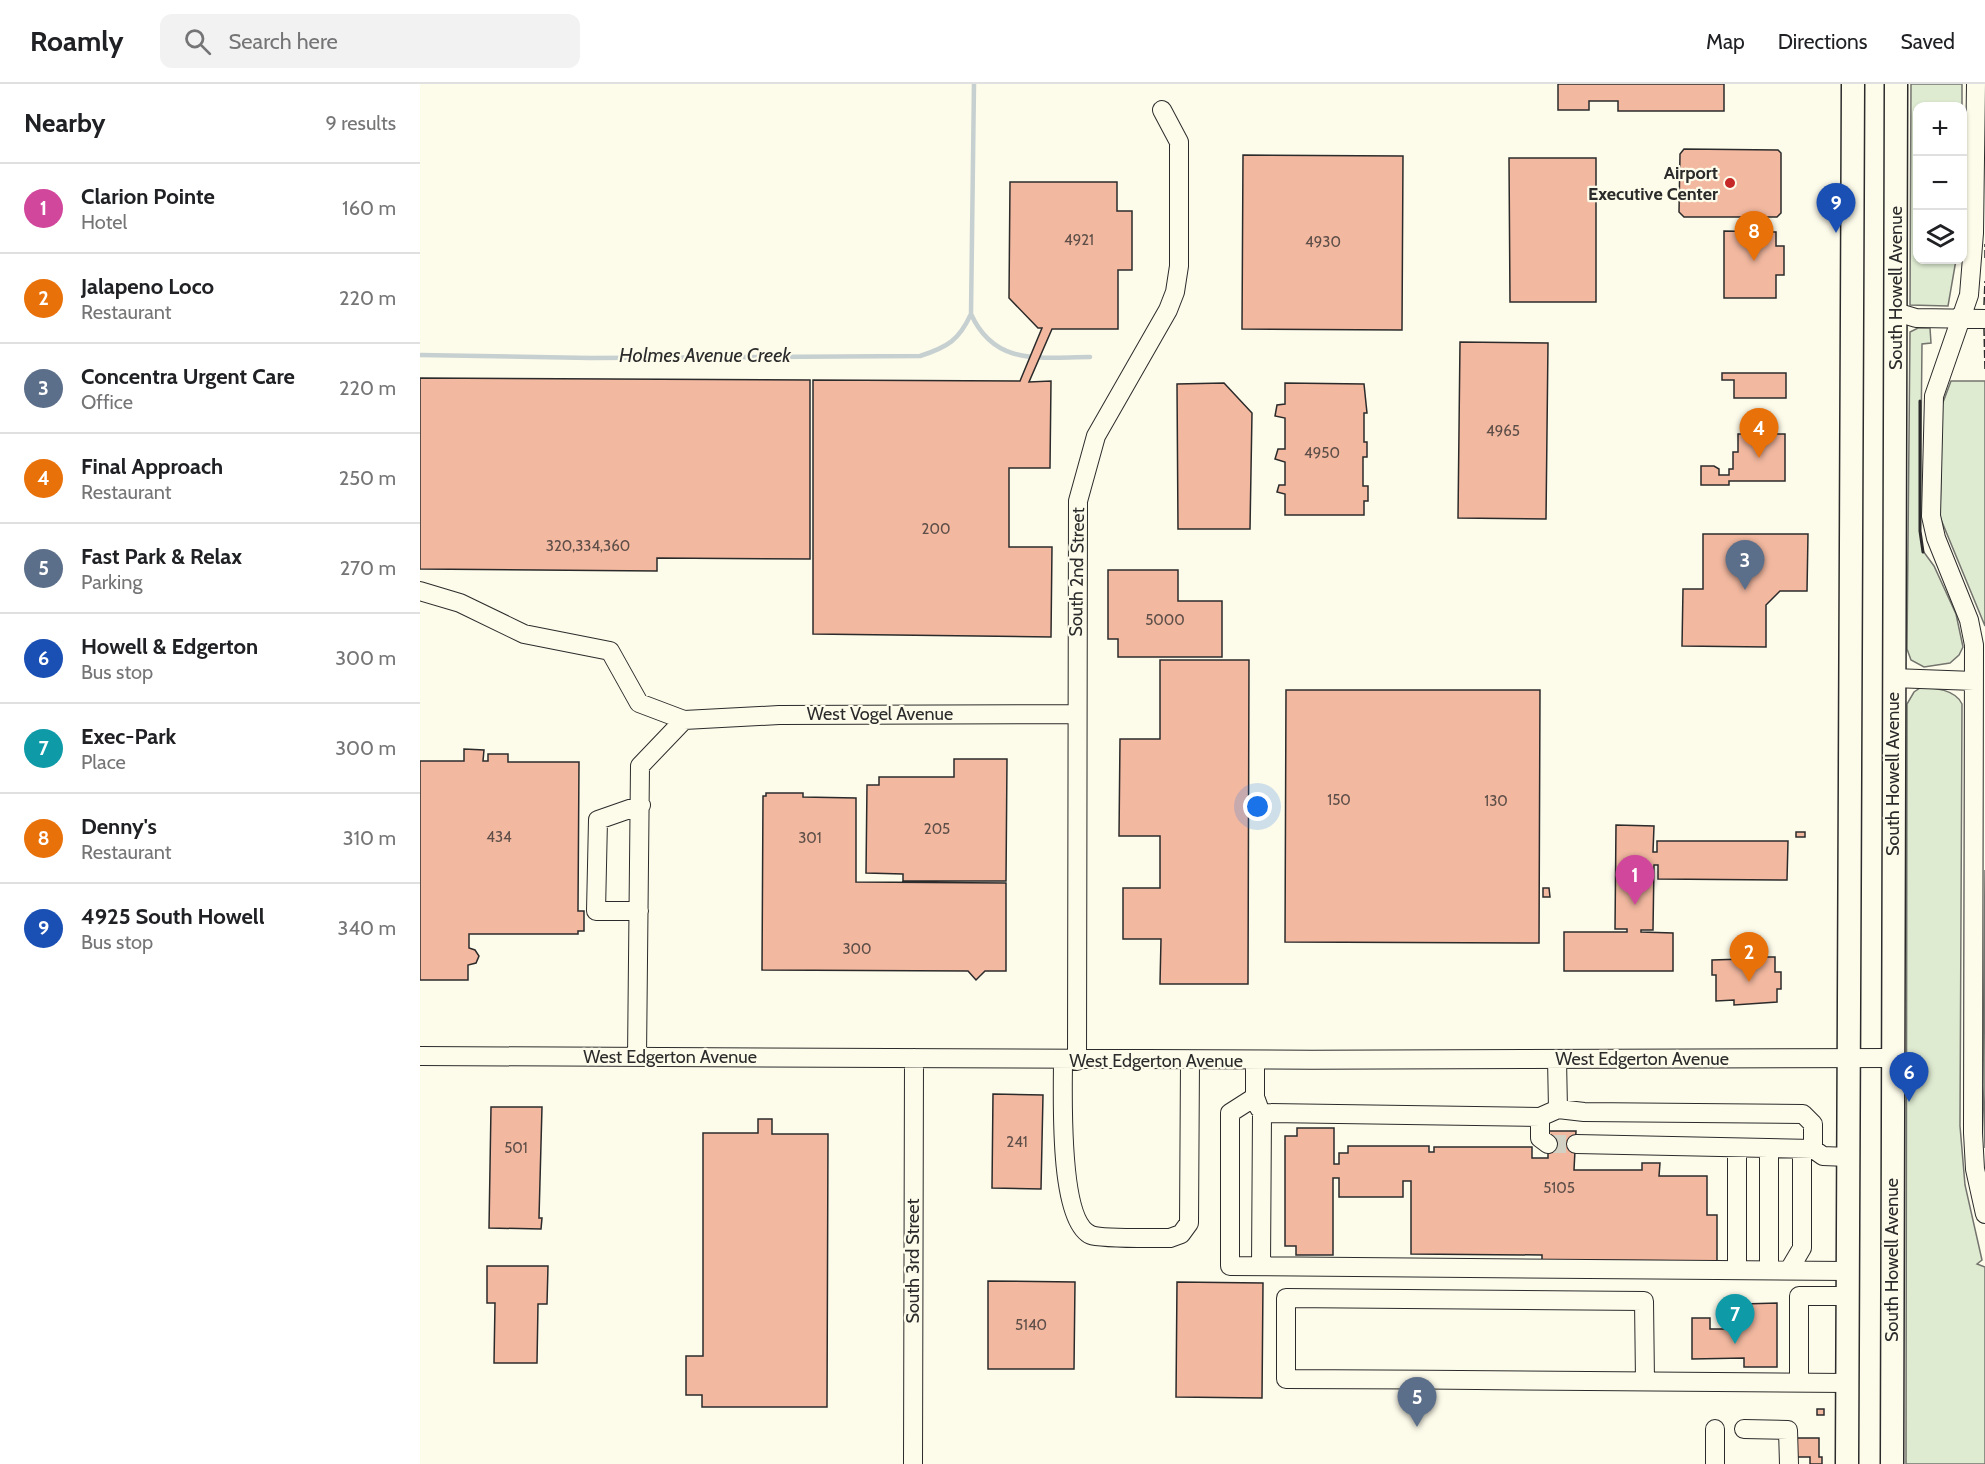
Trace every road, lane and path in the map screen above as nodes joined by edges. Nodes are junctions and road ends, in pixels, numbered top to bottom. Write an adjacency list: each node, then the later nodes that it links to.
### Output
1 (1853, 84): 19 (main road)
2 (1896, 84): 6 (main road, South Howell Avenue)
3 (1976, 84): 5 (street)
4 (1162, 110): 12 (street, South 2nd Street)
5 (1978, 268): 7 (street)
6 (1896, 312): 7 (street); 10 (main road, South Howell Avenue)
7 (1963, 319): 8 (street); 11 (street)
8 (1985, 319)
9 (420, 591): 13 (street)
10 (1893, 678): 11 (street); 20 (main road, South Howell Avenue)
11 (1974, 681): 34 (street)
12 (1076, 714): 13 (street, West Vogel Avenue); 24 (street, South 2nd Street)
13 (684, 720): 14 (street)
14 (641, 806): 15 (street); 15 (street)
15 (639, 911): 17 (street)
16 (420, 1056): 17 (street, West Edgerton Avenue)
17 (637, 1057): 18 (street, West Edgerton Avenue)
18 (914, 1058): 24 (street, West Edgerton Avenue); 46 (street, South 3rd Street)
19 (1848, 1058): 20 (street, West Edgerton Avenue); 21 (street, West Edgerton Avenue); 33 (main road)
20 (1893, 1058): 50 (main road, South Howell Avenue)
21 (1557, 1059): 23 (street, West Edgerton Avenue); 26 (street)
22 (1190, 1060): 23 (street, West Edgerton Avenue); 24 (street, West Edgerton Avenue); 24 (street, South 2nd Street)
23 (1255, 1060): 25 (street)
24 (1070, 1061)
25 (1258, 1105): 28 (street); 35 (street); 35 (street)
26 (1558, 1109): 27 (street); 28 (street)
27 (1584, 1113): 30 (street); 32 (street)
28 (1540, 1117): 29 (street)
29 (1548, 1144)
30 (1737, 1148): 31 (street); 36 (street)
31 (1769, 1148): 32 (street); 37 (street)
32 (1808, 1149): 33 (street); 38 (street)
33 (1848, 1157): 39 (main road)
34 (1985, 1214)
35 (1261, 1266): 36 (street)
36 (1737, 1270): 37 (street)
37 (1769, 1270): 38 (street)
38 (1789, 1270): 39 (street)
39 (1848, 1272): 40 (main road)
40 (1848, 1296): 42 (street); 43 (main road)
41 (1645, 1381): 41 (street); 42 (street)
42 (1799, 1382): 43 (street)
43 (1847, 1383): 49 (main road)
44 (1715, 1429): 47 (street)
45 (1744, 1429): 48 (street)
46 (913, 1464)
47 (1715, 1464)
48 (1789, 1464)
49 (1847, 1464)
50 (1892, 1464)

